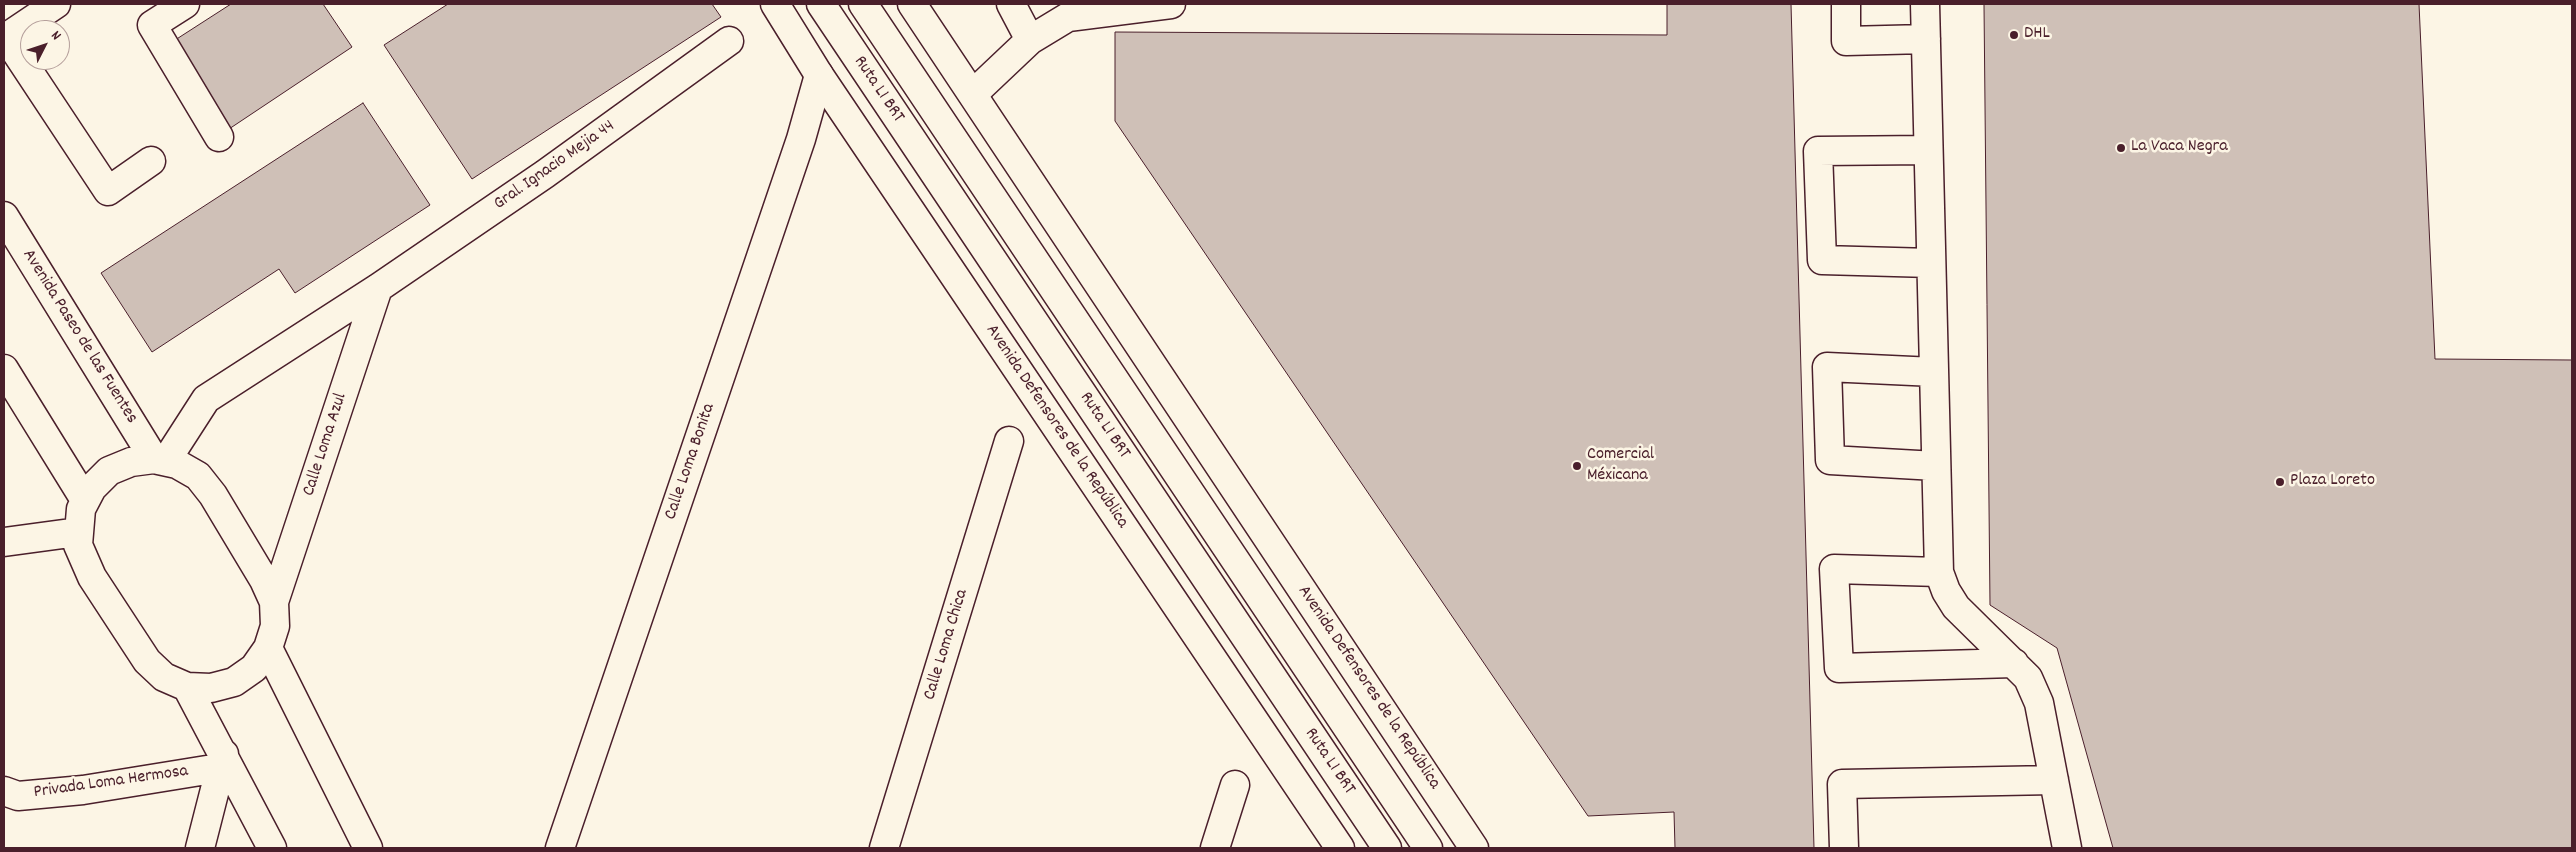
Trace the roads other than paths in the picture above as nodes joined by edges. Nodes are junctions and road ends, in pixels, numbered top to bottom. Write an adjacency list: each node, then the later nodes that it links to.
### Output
1 (56, 4): 11 (street)
2 (186, 4): 17 (street)
3 (775, 4): 15 (street, Avenida Defensores de la República)
4 (821, 4): 47 (street, Ruta L1 BRT)
5 (863, 4): 48 (street, Ruta L1 BRT)
6 (912, 4): 16 (street, Avenida Defensores de la República)
7 (1011, 4): 13 (street)
8 (1171, 4): 13 (street)
9 (1846, 4): 12 (street)
10 (1926, 4): 12 (street)
11 (5, 38): 19 (street)
12 (1926, 39): 18 (street)
13 (1030, 40): 16 (street)
14 (729, 41): 22 (street, Gral. Ignacio Mejia 44)
15 (819, 75): 43 (street, Calle Loma Bonita); 46 (street, Avenida Defensores de la República)
16 (974, 93): 49 (street, Avenida Defensores de la República)
17 (219, 137)
18 (1928, 150): 21 (street); 21 (street)
19 (151, 161)
20 (4, 216): 26 (street, Avenida Paseo de las Fuentes)
21 (1931, 263): 24 (street)
22 (378, 288): 26 (street, Gral. Ignacio Mejia 44); 32 (street, Calle Loma Azul)
23 (4, 369): 28 (street)
24 (1934, 372): 27 (street); 27 (street)
25 (1009, 441): 44 (street, Calle Loma Chica)
26 (160, 460): 28 (street); 32 (street)
27 (1936, 466): 31 (street)
28 (86, 500): 29 (street)
29 (78, 532): 30 (street); 35 (street)
30 (4, 542)
31 (1939, 572): 34 (street); 34 (street)
32 (274, 602): 33 (street)
33 (268, 648): 35 (street); 42 (street)
34 (2014, 663): 37 (street)
35 (186, 687): 36 (street)
36 (221, 761): 39 (street, Privada Loma Hermosa); 40 (street); 41 (street)
37 (2054, 780): 50 (street); 51 (street)
38 (1235, 786): 45 (street)
39 (4, 791)
40 (200, 848)
41 (272, 848)
42 (368, 848)
43 (560, 848)
44 (884, 848)
45 (1215, 848)
46 (1340, 848)
47 (1387, 848)
48 (1428, 848)
49 (1474, 848)
50 (1844, 848)
51 (2067, 848)

